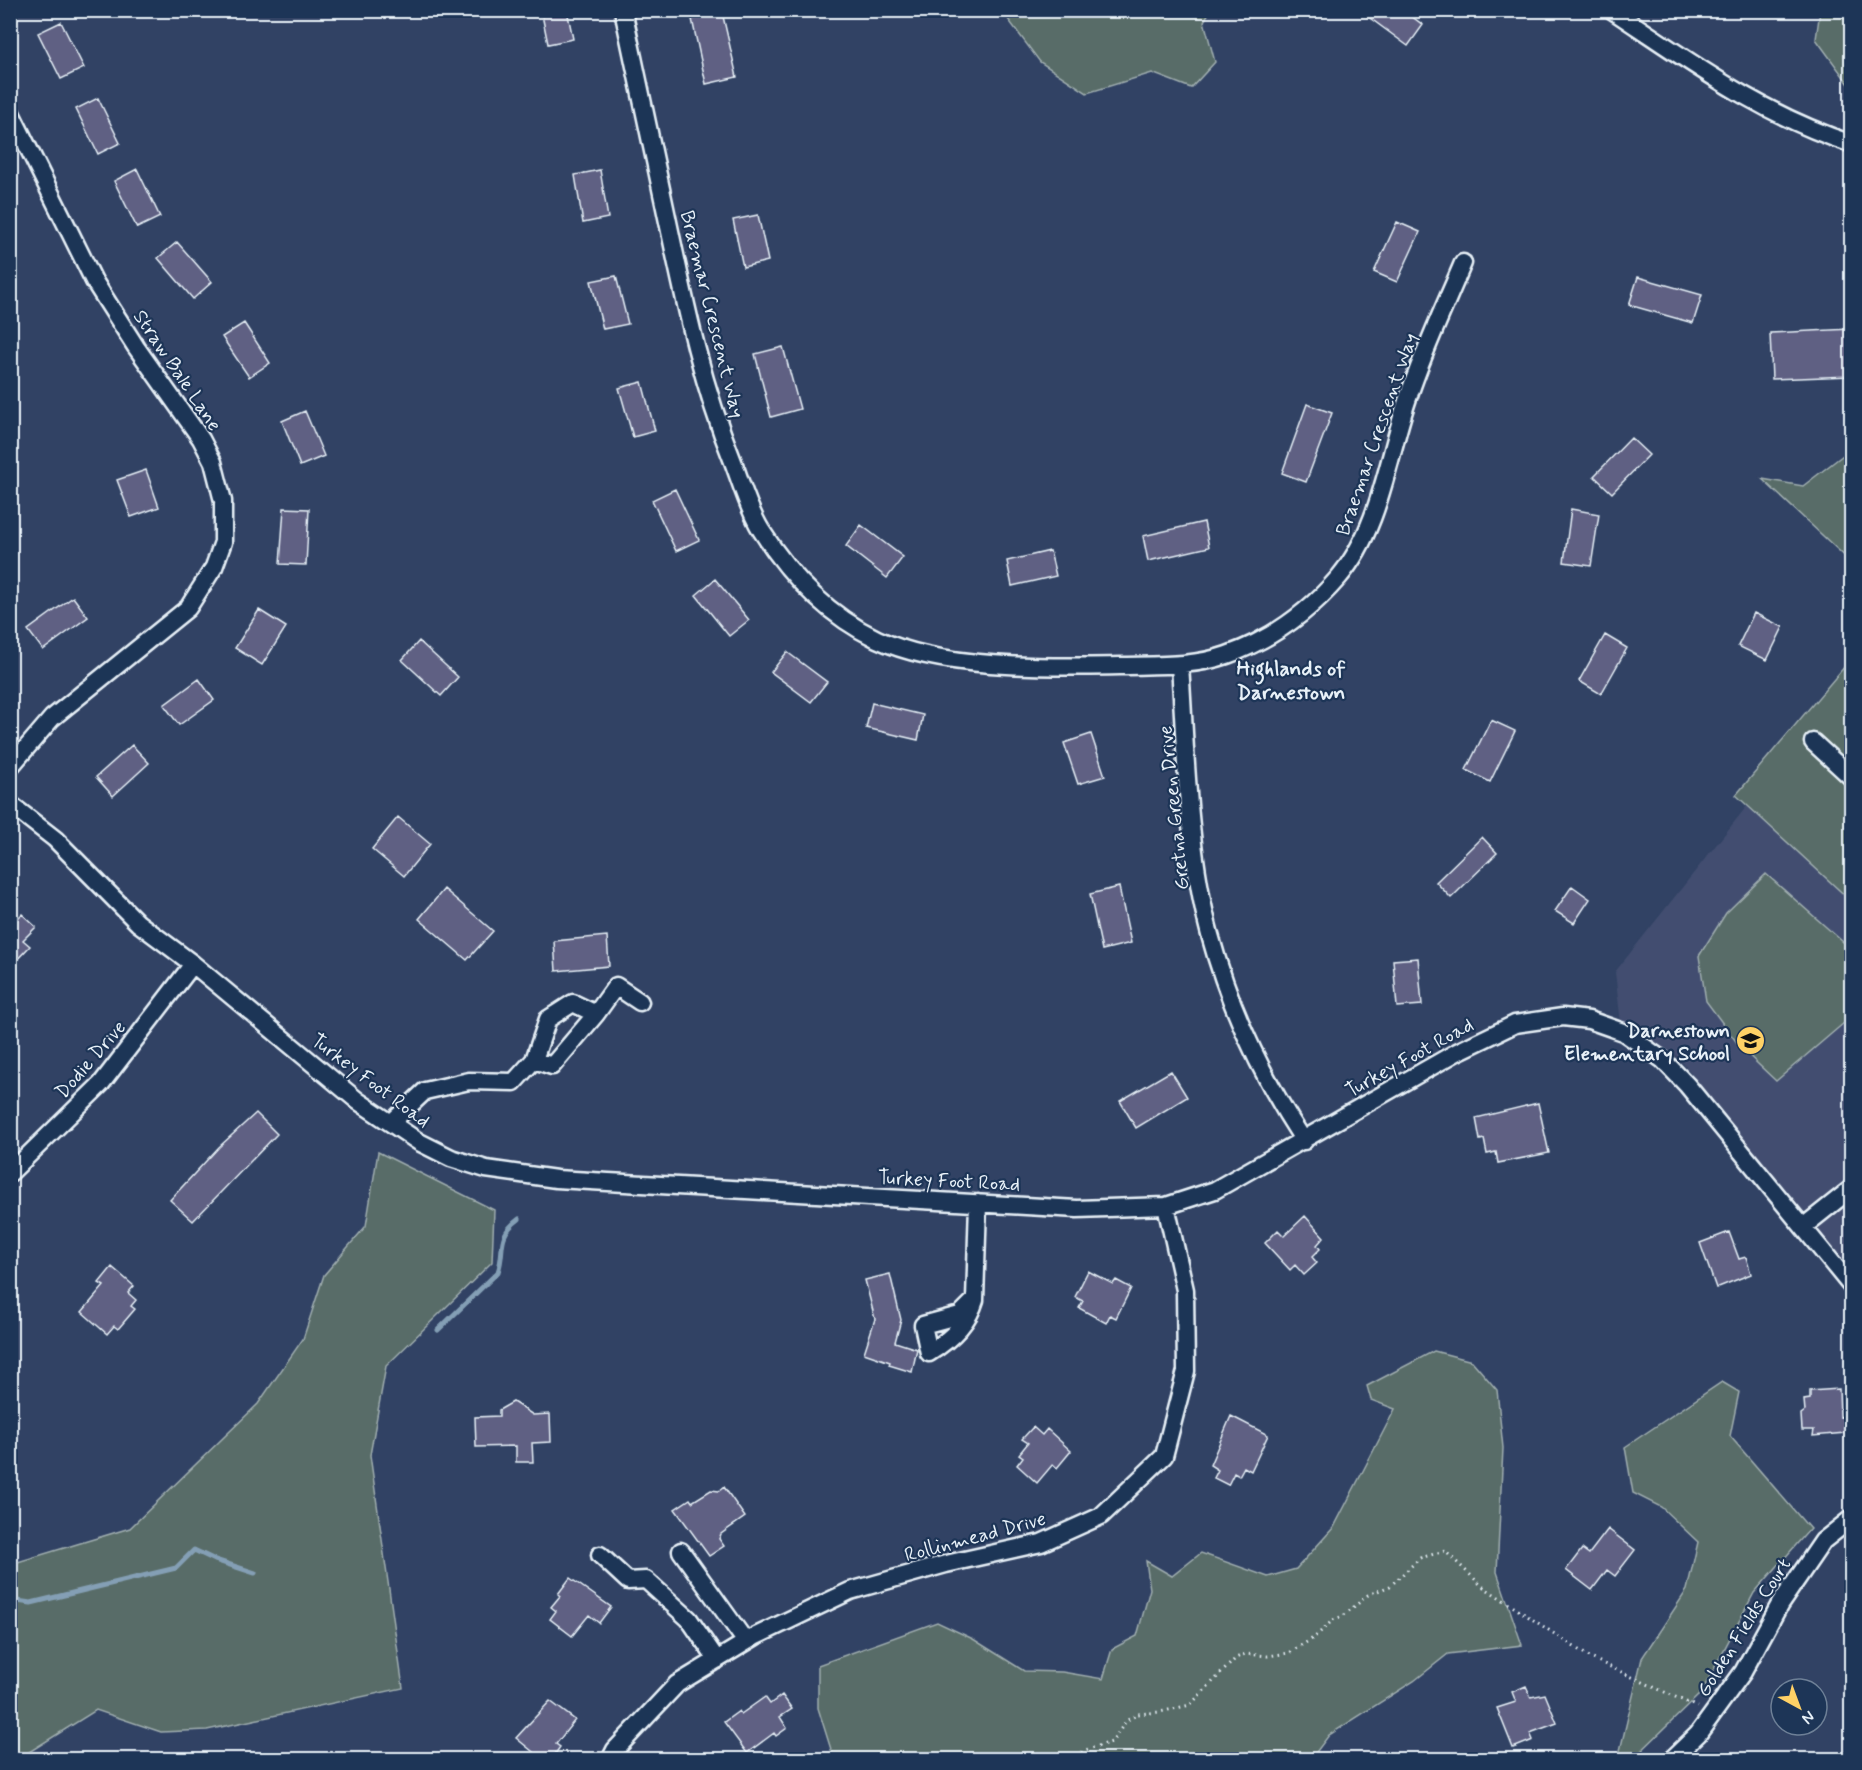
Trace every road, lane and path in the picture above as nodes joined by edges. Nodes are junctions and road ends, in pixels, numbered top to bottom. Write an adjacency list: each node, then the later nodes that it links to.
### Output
1 (623, 10): 6 (street, Braemar Crescent Way)
2 (1612, 10): 4 (street)
3 (10, 111): 8 (street, Straw Bale Lane)
4 (1851, 144)
5 (1463, 263): 6 (street, Braemar Crescent Way)
6 (1180, 665): 16 (street, Gretna Green Drive)
7 (1813, 742): 9 (street)
8 (10, 767)
9 (1851, 778)
10 (10, 804): 11 (street, Turkey Foot Road)
11 (193, 964): 15 (street, Turkey Foot Road); 17 (street, Dodie Drive)
12 (640, 1002): 13 (street)
13 (596, 1014): 14 (street); 14 (street)
14 (534, 1060): 15 (street)
15 (391, 1124): 19 (street, Turkey Foot Road)
16 (1304, 1141): 20 (street, Turkey Foot Road); 21 (street, Turkey Foot Road)
17 (10, 1173)
18 (1851, 1188): 21 (street)
19 (978, 1203): 20 (street, Turkey Foot Road); 23 (street)
20 (1166, 1206): 27 (street, Rollinmead Drive)
21 (1803, 1227): 22 (street, Turkey Foot Road)
22 (1851, 1287)
23 (975, 1300)
24 (1851, 1518): 29 (street, Golden Fields Court)
25 (681, 1551): 27 (street)
26 (600, 1555): 28 (street)
27 (746, 1642): 28 (street, Rollinmead Drive)
28 (717, 1660): 30 (street, Rollinmead Drive)
29 (1712, 1714): 31 (path); 32 (street, Golden Fields Court)
30 (610, 1760)
31 (1072, 1760)
32 (1671, 1760)

